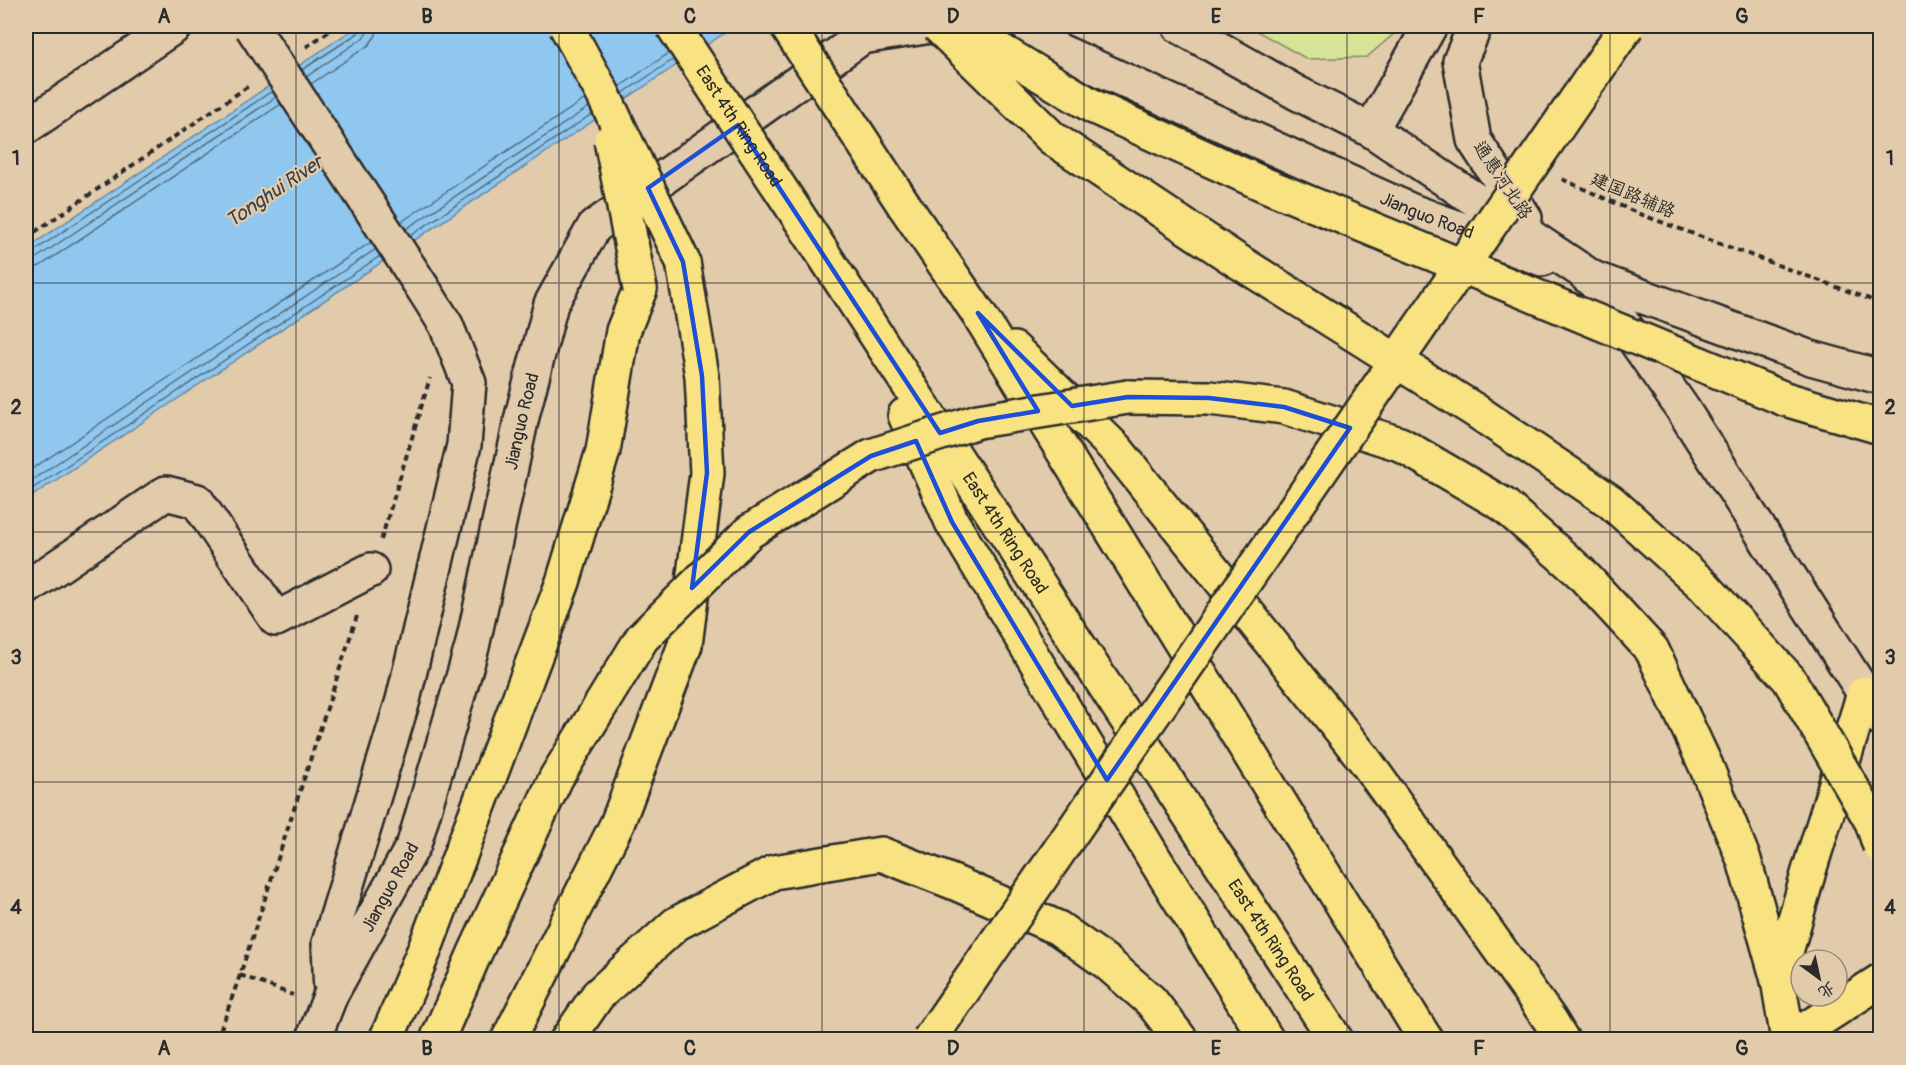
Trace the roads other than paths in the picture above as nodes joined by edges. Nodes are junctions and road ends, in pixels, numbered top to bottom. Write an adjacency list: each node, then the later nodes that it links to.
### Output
1 (175, 26): 15 (street)
2 (252, 26): 28 (street, bridge)
3 (566, 26): 14 (highway, bridge)
4 (673, 26): 18 (highway, East 4th Ring Road, bridge)
5 (787, 26): 19 (highway, bridge)
6 (931, 26): 28 (street, Jianguo Road)
7 (938, 26): 25 (highway, bridge)
8 (960, 26): 21 (highway, bridge)
9 (987, 26): 17 (street, Jianguo Road)
10 (1179, 26): 16 (street)
11 (1430, 26): 16 (street)
12 (1475, 26): 17 (street, 通惠河北路)
13 (1627, 26): 34 (highway, bridge)
14 (603, 94): 29 (highway, bridge); 31 (highway, bridge)
15 (26, 127)
16 (1371, 130): 17 (street)
17 (1591, 277): 20 (street, Jianguo Road); 24 (street)
18 (855, 304): 36 (highway); 37 (highway, East 4th Ring Road)
19 (978, 313): 38 (highway); 39 (highway)
20 (1881, 377)
21 (1881, 427)
22 (372, 570): 23 (street)
23 (26, 588)
24 (1872, 705): 26 (highway)
25 (1881, 846)
26 (1778, 980): 32 (highway, bridge); 40 (highway)
27 (1881, 981): 40 (highway)
28 (331, 994): 30 (street, Jianguo Road, bridge)
29 (512, 1031)
30 (313, 1040)
31 (386, 1040)
32 (437, 1040)
33 (567, 1040): 35 (highway)
34 (928, 1040)
35 (1181, 1040)
36 (1266, 1040)
37 (1336, 1040)
38 (1426, 1040)
39 (1562, 1040)
40 (1789, 1040)

